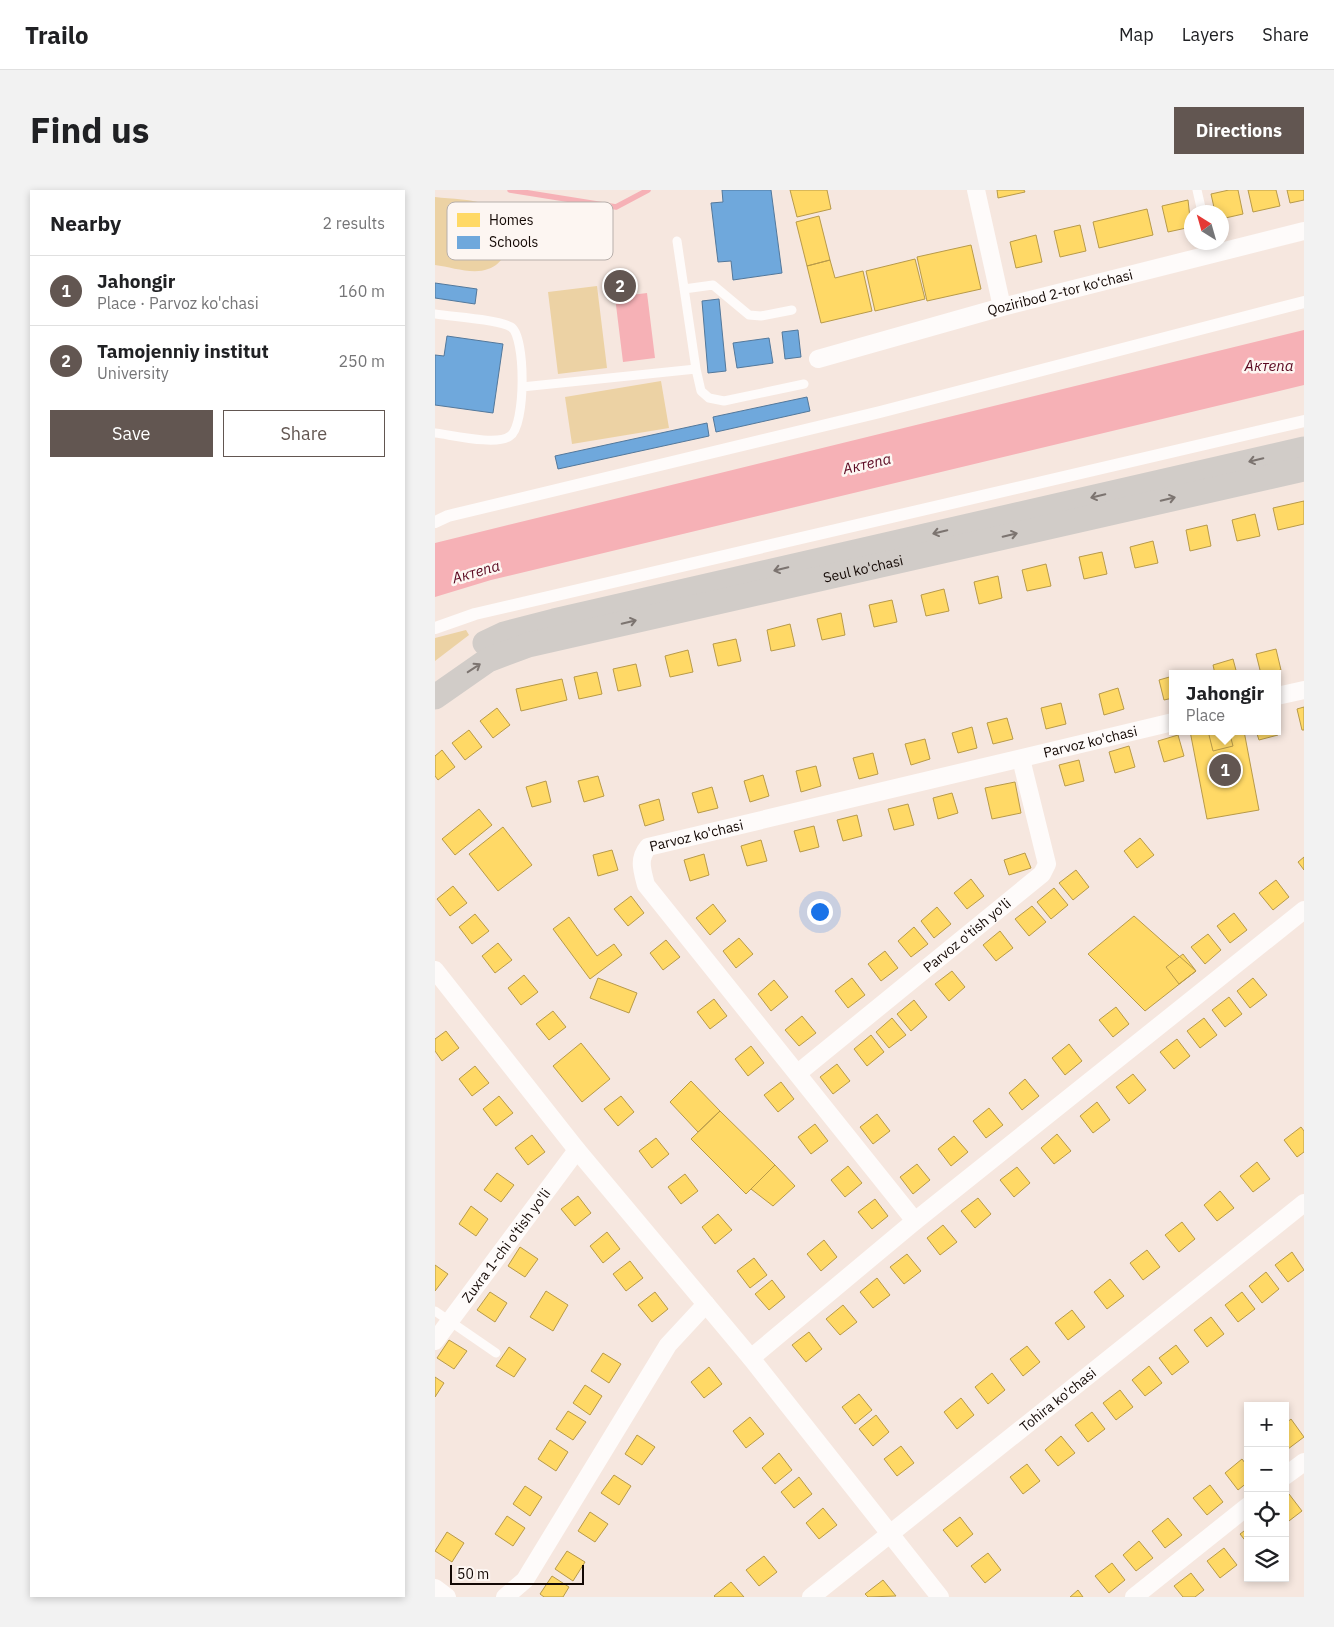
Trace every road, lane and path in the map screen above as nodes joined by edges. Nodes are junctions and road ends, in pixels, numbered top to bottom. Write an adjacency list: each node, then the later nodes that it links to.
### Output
1 (975, 190): 10 (street)
2 (1197, 190): 3 (lane)
3 (1200, 205)
4 (1304, 231): 6 (street, Qoziribod 2-tor ko‘chasi)
5 (677, 241): 8 (lane)
6 (1229, 244)
7 (1202, 250): 10 (street, Qoziribod 2-tor ko‘chasi)
8 (684, 289): 11 (lane); 14 (lane)
9 (1304, 302): 21 (street)
10 (1002, 307): 13 (street, Qoziribod 2-tor ko‘chasi)
11 (792, 310)
12 (435, 314): 16 (lane)
13 (818, 359)
14 (695, 369): 15 (lane); 16 (lane)
15 (804, 384)
16 (522, 387): 18 (lane)
17 (1304, 421): 22 (street)
18 (435, 432)
19 (1304, 449): 23 (main road, Seul ko'chasi, one-way to 23)
20 (1304, 469): 26 (main road, Seul ko'chasi, one-way to 20)
21 (435, 522)
22 (435, 628)
23 (435, 675)
24 (1304, 690): 25 (street)
25 (1281, 695)
26 (435, 697)
27 (1169, 723): 28 (street, Parvoz ko'chasi)
28 (1021, 759): 31 (street, Parvoz o'tish yo'li); 31 (street, Parvoz ko'chasi)
29 (1304, 910): 34 (street)
30 (435, 970): 32 (street)
31 (798, 1073): 34 (street, Parvoz ko'chasi)
32 (577, 1150): 35 (street); 36 (street, Zuxra 1-chi o'tish yo'li)
33 (1304, 1203): 43 (street, Tohira ko'chasi)
34 (915, 1221): 39 (street)
35 (707, 1304): 39 (street); 46 (street)
36 (442, 1316): 37 (street, Zuxra 1-chi o'tish yo'li); 38 (lane)
37 (435, 1341)
38 (496, 1354)
39 (751, 1358): 43 (street)
40 (1304, 1462): 41 (street)
41 (1289, 1473)
42 (1244, 1509): 49 (street)
43 (889, 1534): 47 (street, Tohira ko'chasi); 48 (street)
44 (435, 1588): 45 (street)
45 (447, 1597)
46 (505, 1597)
47 (811, 1597)
48 (940, 1597)
49 (1134, 1597)

